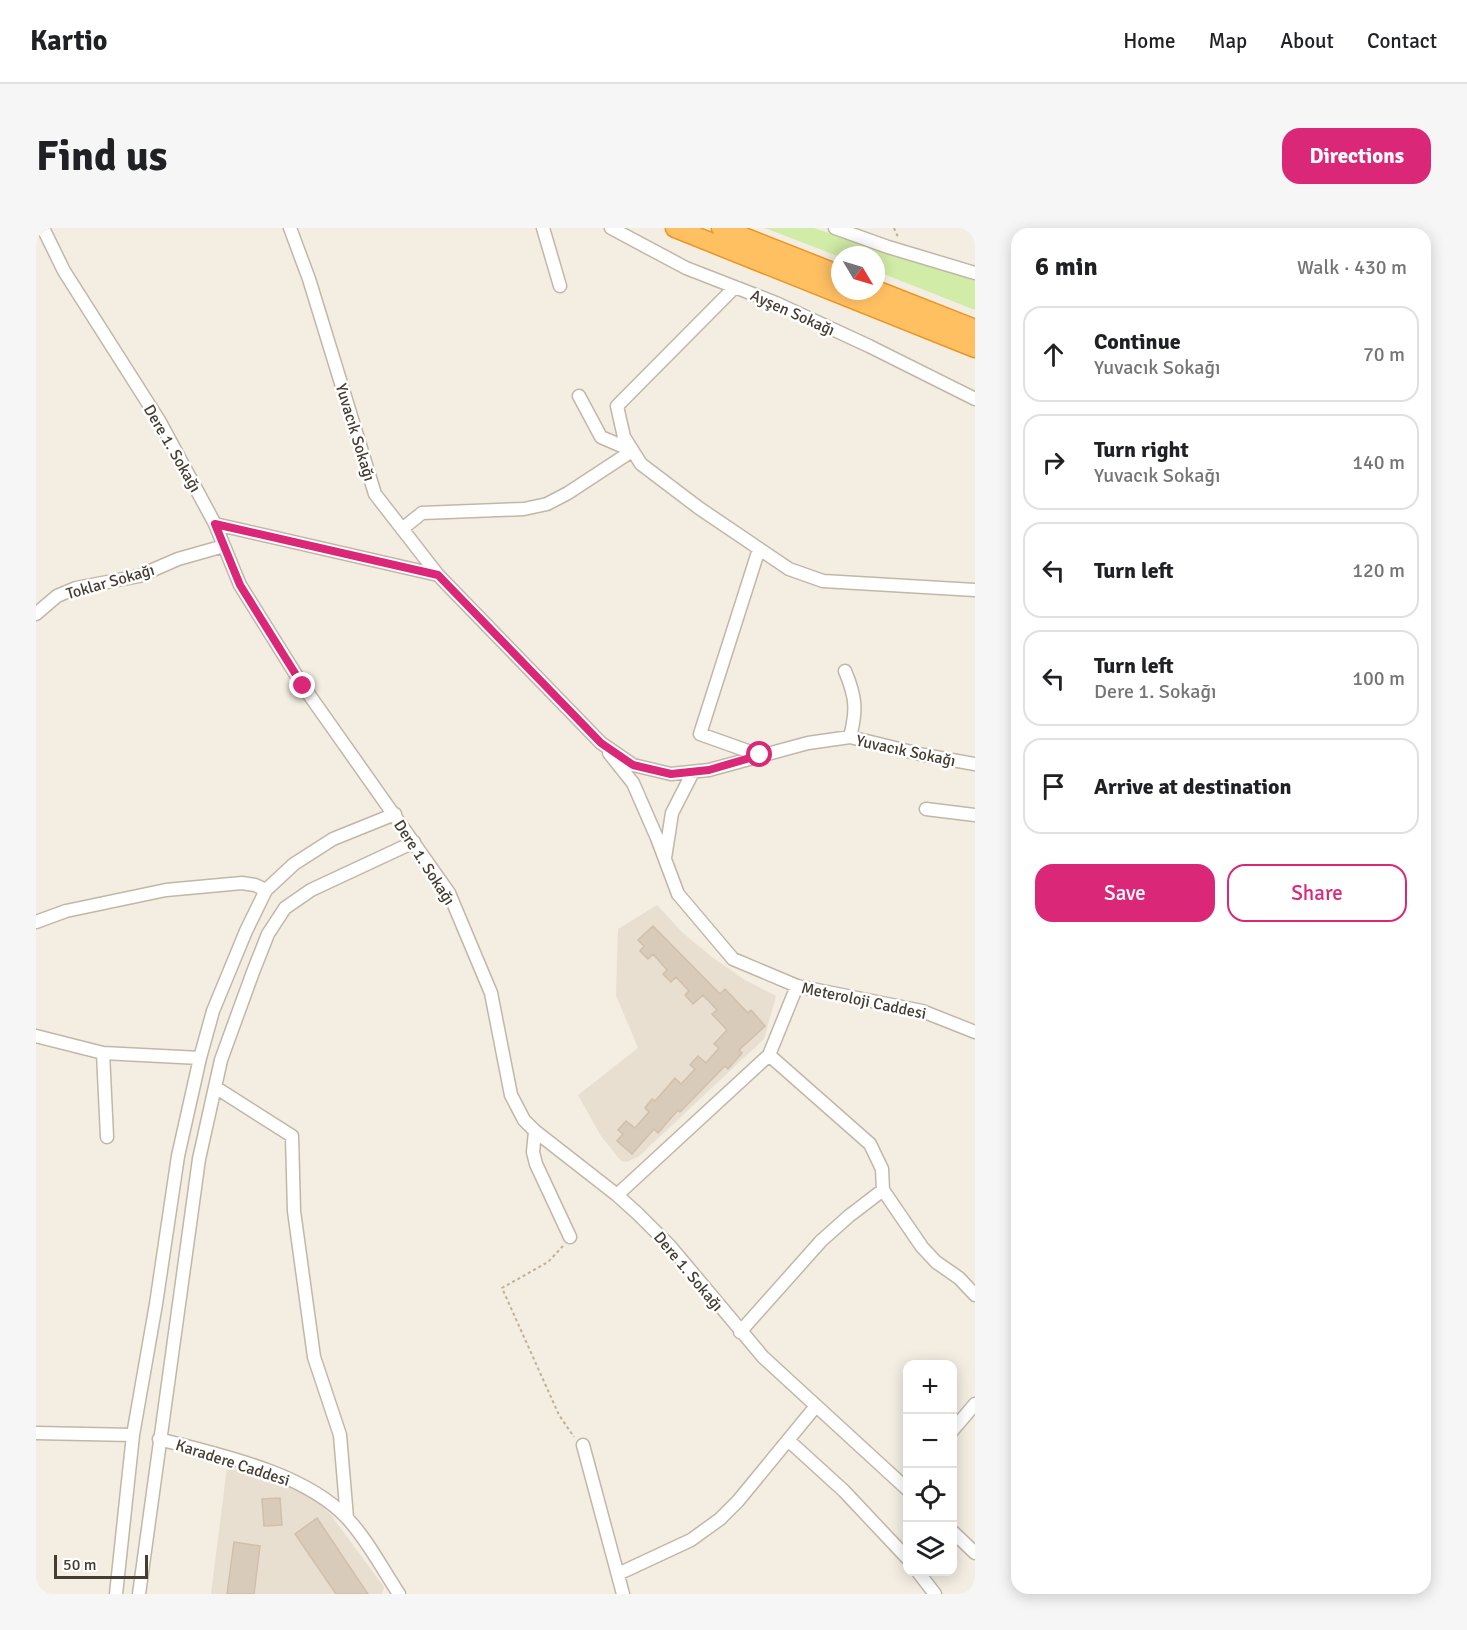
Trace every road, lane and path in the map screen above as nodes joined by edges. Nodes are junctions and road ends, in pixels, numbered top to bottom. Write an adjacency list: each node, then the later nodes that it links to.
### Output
1 (43, 228): 18 (street, Dere 1. Sokağı)
2 (290, 228): 19 (street, Yuvacık Sokağı)
3 (543, 228): 10 (street)
4 (611, 228): 11 (street, Ayşen Sokağı)
5 (675, 228): 14 (highway)
6 (721, 228): 8 (highway)
7 (835, 228): 9 (street)
8 (831, 271)
9 (975, 273)
10 (560, 286)
11 (735, 287): 16 (street, Ayşen Sokağı); 17 (street)
12 (885, 294): 13 (highway)
13 (975, 329)
14 (975, 348)
15 (579, 396): 17 (street)
16 (975, 399)
17 (632, 451): 19 (street); 21 (street)
18 (215, 524): 20 (street, Dere 1. Sokağı); 22 (street)
19 (402, 529): 22 (street, Yuvacık Sokağı)
20 (225, 546): 24 (street, Toklar Sokağı); 32 (street, Dere 1. Sokağı)
21 (759, 549): 23 (street); 28 (street)
22 (438, 575): 27 (street, Yuvacık Sokağı)
23 (975, 590)
24 (36, 614)
25 (845, 671): 26 (street)
26 (850, 737): 28 (street, Yuvacık Sokağı); 29 (street, Yuvacık Sokağı)
27 (601, 743): 30 (street, Yuvacık Sokağı); 35 (street)
28 (760, 755): 30 (street, Yuvacık Sokağı)
29 (975, 764)
30 (693, 772): 35 (street)
31 (926, 809): 33 (street)
32 (395, 814): 34 (street, Dere 1. Sokağı); 36 (street)
33 (975, 815)
34 (414, 842): 44 (street); 45 (street, Dere 1. Sokağı)
35 (665, 858): 38 (street, Meteroloji Caddesi)
36 (266, 890): 37 (street); 43 (street)
37 (36, 922)
38 (797, 986): 39 (street, Meteroloji Caddesi); 42 (street)
39 (975, 1032)
40 (36, 1036): 41 (street)
41 (103, 1053): 43 (street); 46 (street)
42 (769, 1055): 47 (street); 48 (street)
43 (200, 1058): 56 (street)
44 (215, 1087): 57 (street); 61 (street)
45 (535, 1131): 48 (street, Dere 1. Sokağı); 49 (street)
46 (107, 1137)
47 (883, 1190): 50 (street); 51 (street)
48 (618, 1195): 51 (street, Dere 1. Sokağı)
49 (570, 1237): 59 (path)
50 (975, 1295)
51 (740, 1332): 53 (street, Dere 1. Sokağı)
52 (975, 1404): 54 (street)
53 (816, 1406): 58 (street); 60 (street, Dere 1. Sokağı)
54 (957, 1425)
55 (36, 1433): 56 (street)
56 (133, 1435): 67 (street)
57 (159, 1439): 61 (street, Karadere Caddesi); 68 (street)
58 (789, 1440): 63 (street); 65 (street)
59 (583, 1445): 65 (street)
60 (903, 1485)
61 (347, 1518): 69 (street, Karadere Caddesi)
62 (957, 1537): 64 (street)
63 (903, 1554)
64 (975, 1554)
65 (618, 1574): 70 (street)
66 (921, 1576): 71 (street)
67 (116, 1594)
68 (139, 1594)
69 (399, 1594)
70 (622, 1594)
71 (935, 1594)

